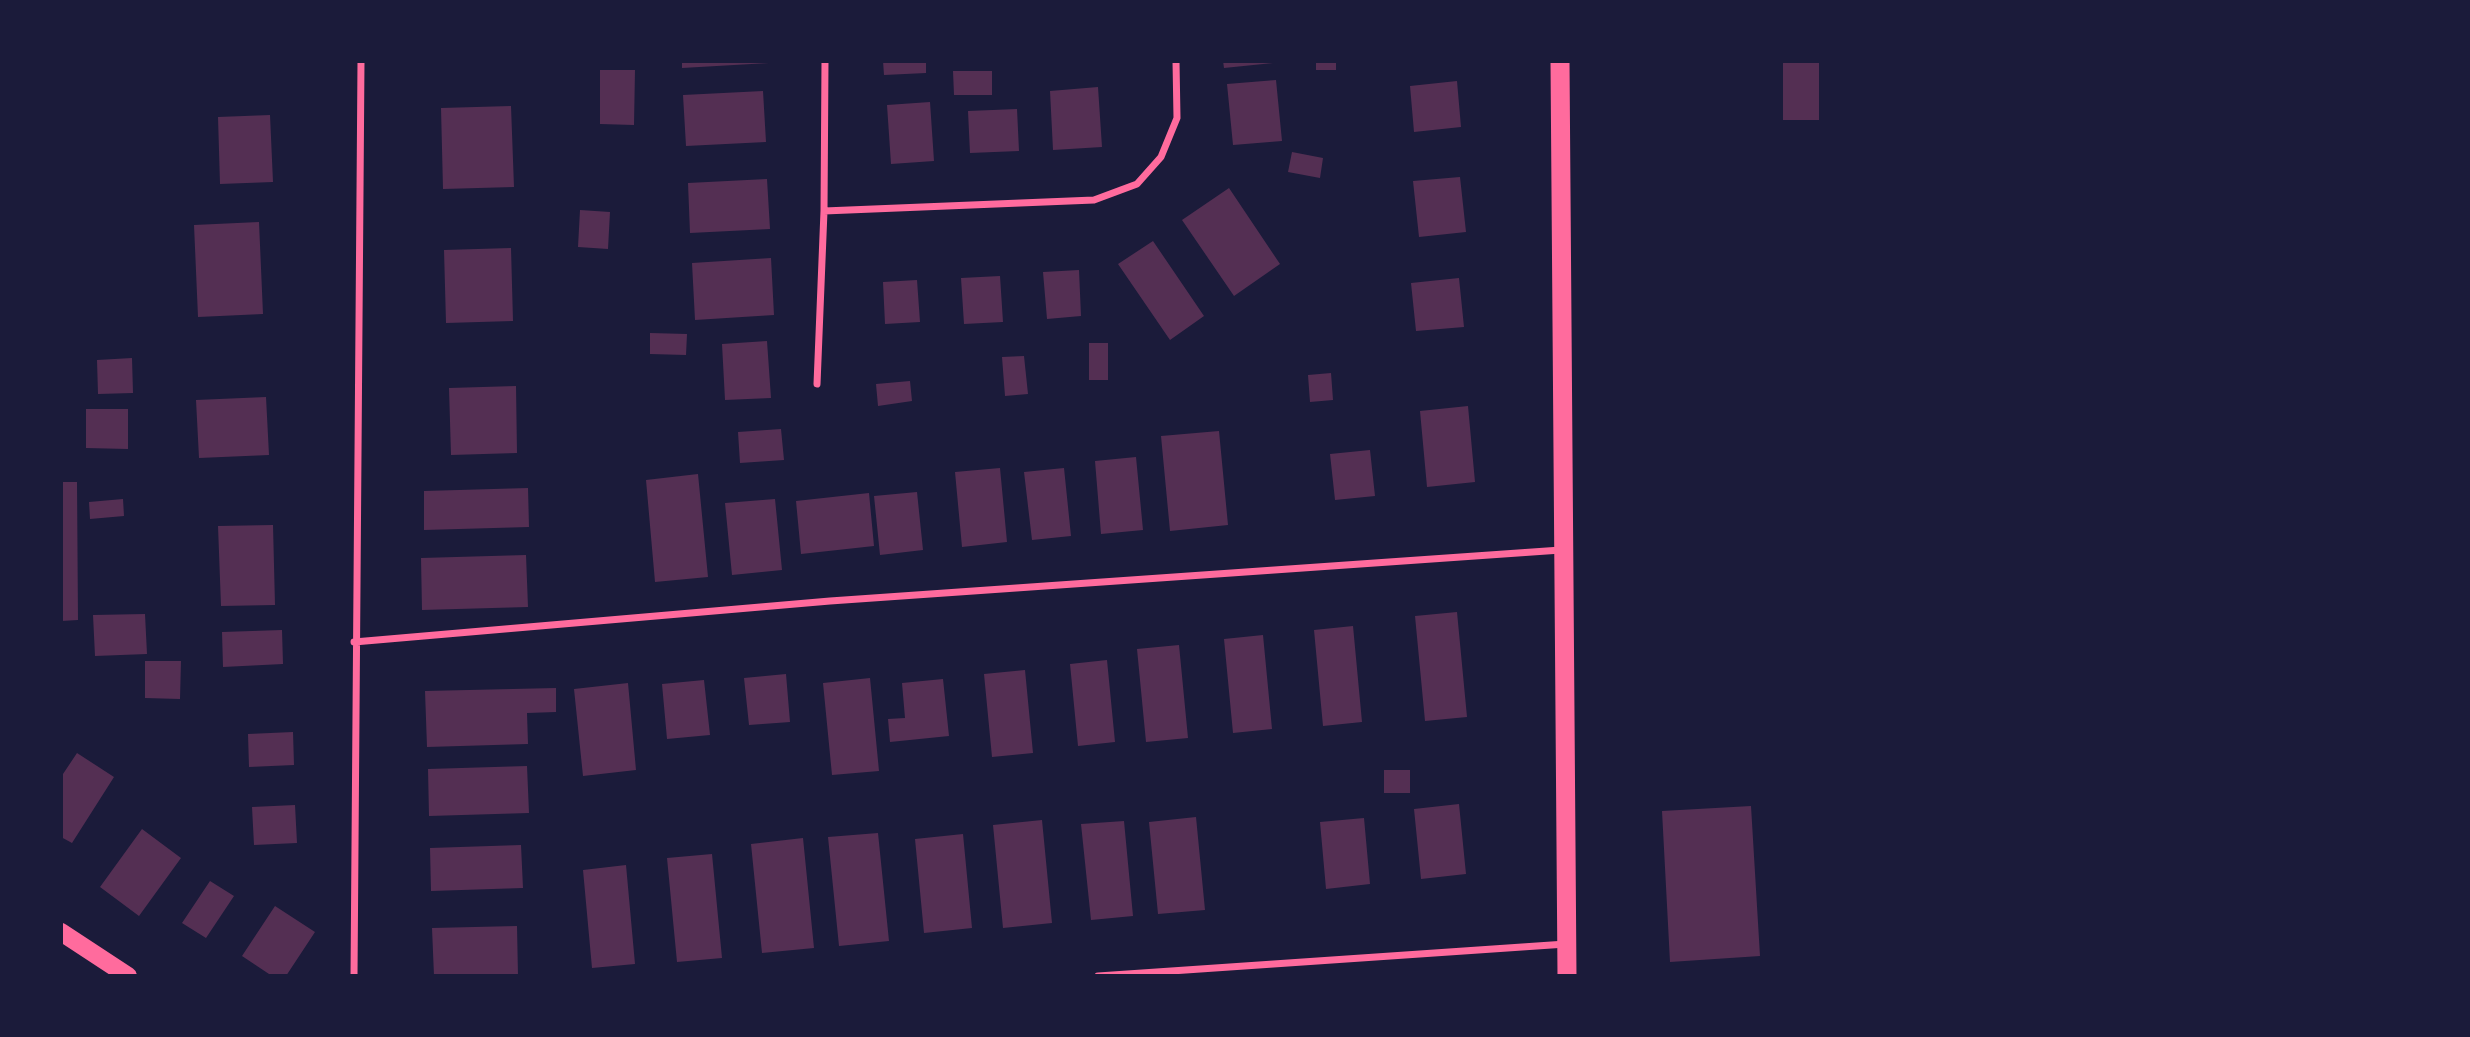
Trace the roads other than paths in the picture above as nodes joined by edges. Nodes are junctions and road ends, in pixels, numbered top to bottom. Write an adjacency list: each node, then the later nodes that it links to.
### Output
1 (361, 61): 8 (street)
2 (825, 61): 5 (street)
3 (1176, 61): 5 (street)
4 (1560, 61): 7 (highway)
5 (824, 211): 6 (street)
6 (817, 384)
7 (1564, 550): 8 (street); 10 (highway)
8 (354, 642): 12 (street)
9 (61, 932): 11 (main road)
10 (1567, 944): 13 (street); 14 (highway)
11 (128, 976)
12 (354, 976)
13 (1098, 976)
14 (1567, 976)

